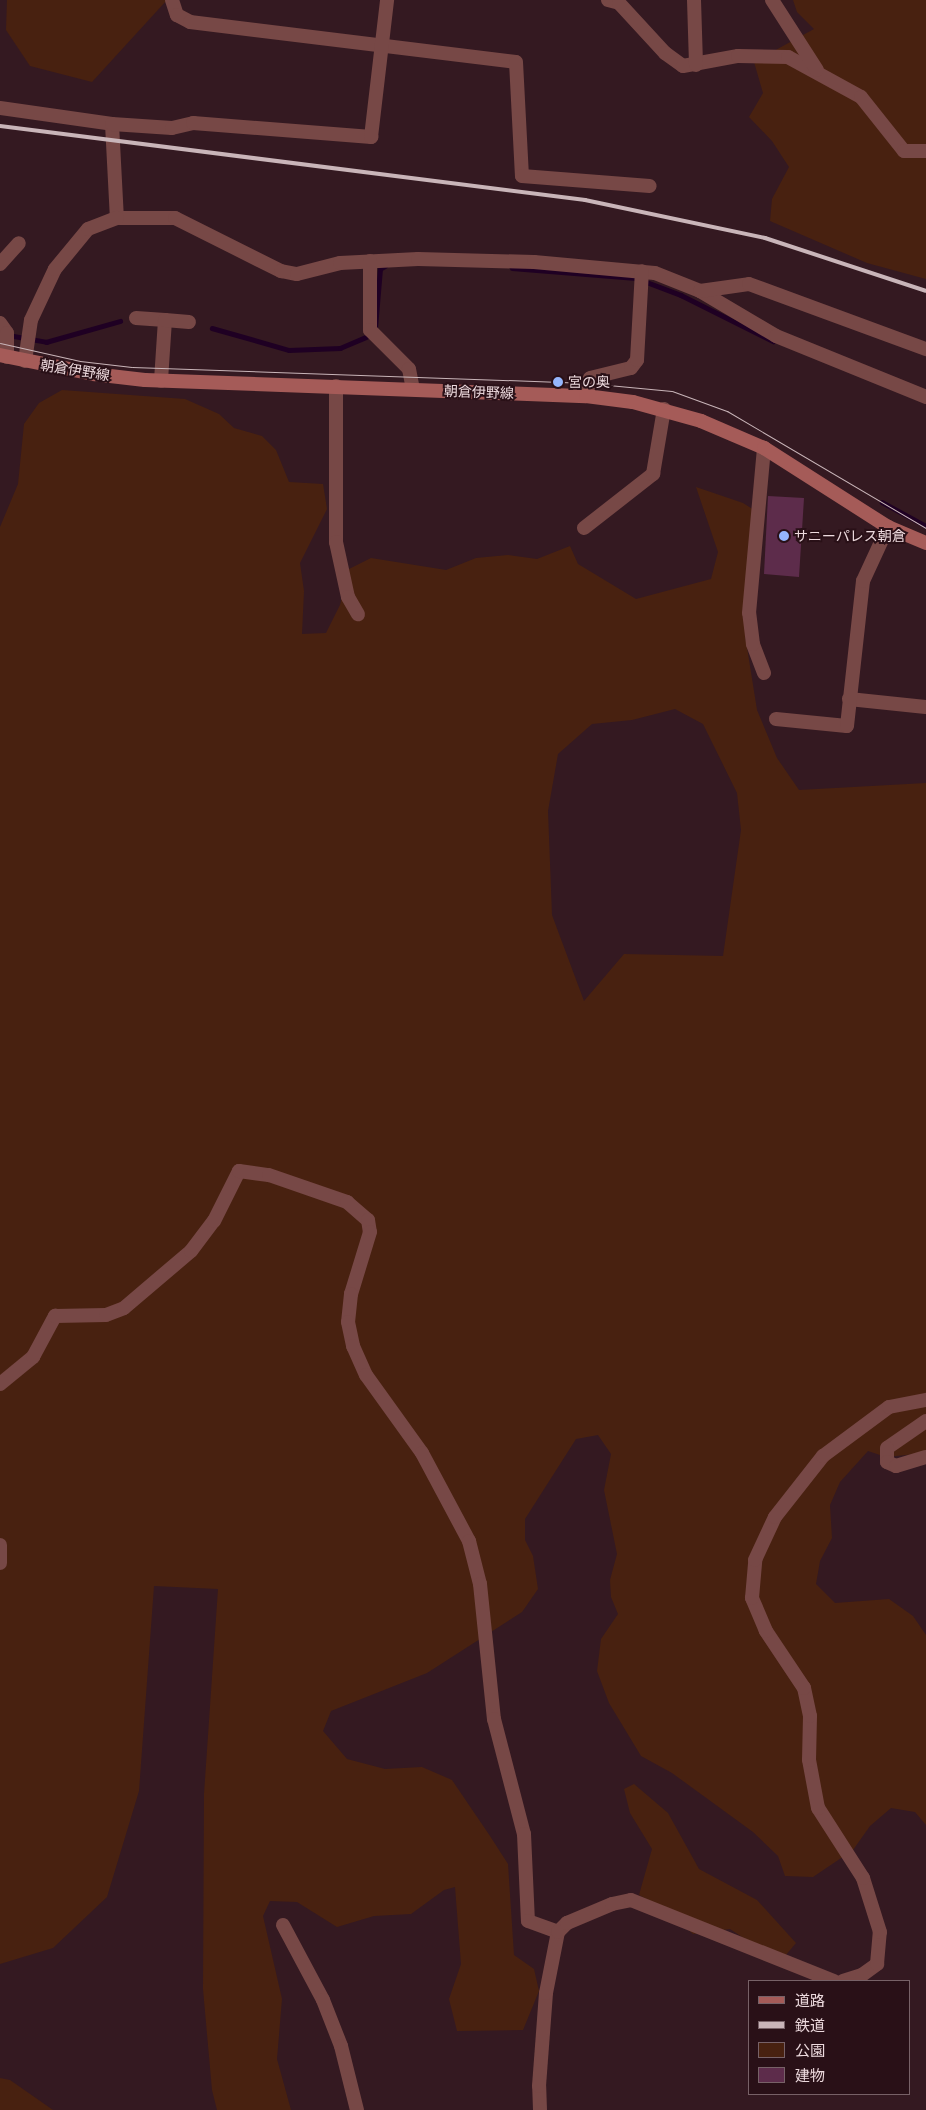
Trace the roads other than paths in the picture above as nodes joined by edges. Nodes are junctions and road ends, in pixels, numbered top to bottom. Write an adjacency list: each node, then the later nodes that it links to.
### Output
1 (172, 0): 6 (street)
2 (387, 0): 6 (street)
3 (608, 0): 7 (street)
4 (694, 0): 7 (street)
5 (772, 0): 8 (street)
6 (382, 47): 10 (street); 12 (street)
7 (696, 65): 8 (street)
8 (817, 70): 11 (street)
9 (0, 108): 10 (street)
10 (112, 124): 13 (street)
11 (926, 151)
12 (650, 186)
13 (117, 218): 15 (street); 25 (street)
14 (19, 243): 16 (street)
15 (370, 261): 17 (street); 28 (street)
16 (0, 264)
17 (642, 271): 18 (street); 29 (street)
18 (700, 291): 23 (street); 30 (street)
19 (136, 318): 20 (street)
20 (165, 320): 21 (street); 26 (street)
21 (189, 322)
22 (5, 331): 24 (street)
23 (926, 349)
24 (4, 356): 25 (main road, 朝倉伊野線)
25 (25, 361): 26 (main road, 朝倉伊野線)
26 (161, 381): 27 (main road, 朝倉伊野線)
27 (336, 386): 28 (main road, 朝倉伊野線); 36 (street)
28 (413, 389): 29 (main road, 朝倉伊野線)
29 (586, 396): 31 (main road, 朝倉伊野線)
30 (926, 397)
31 (664, 409): 32 (main road, 朝倉伊野線); 34 (street)
32 (764, 448): 33 (main road, 朝倉伊野線); 37 (street)
33 (888, 527): 35 (main road, 朝倉伊野線); 38 (street)
34 (584, 528)
35 (926, 543)
36 (358, 614)
37 (764, 673)
38 (849, 699): 39 (street); 40 (street)
39 (926, 707)
40 (776, 719)
41 (0, 1384): 48 (street)
42 (926, 1400): 50 (street)
43 (926, 1421): 44 (street)
44 (926, 1457)
45 (0, 1545): 46 (street)
46 (0, 1563)
47 (283, 1925): 51 (street)
48 (558, 1932): 49 (street); 52 (street)
49 (831, 1980)
50 (846, 1980)
51 (358, 2110)
52 (540, 2110)

